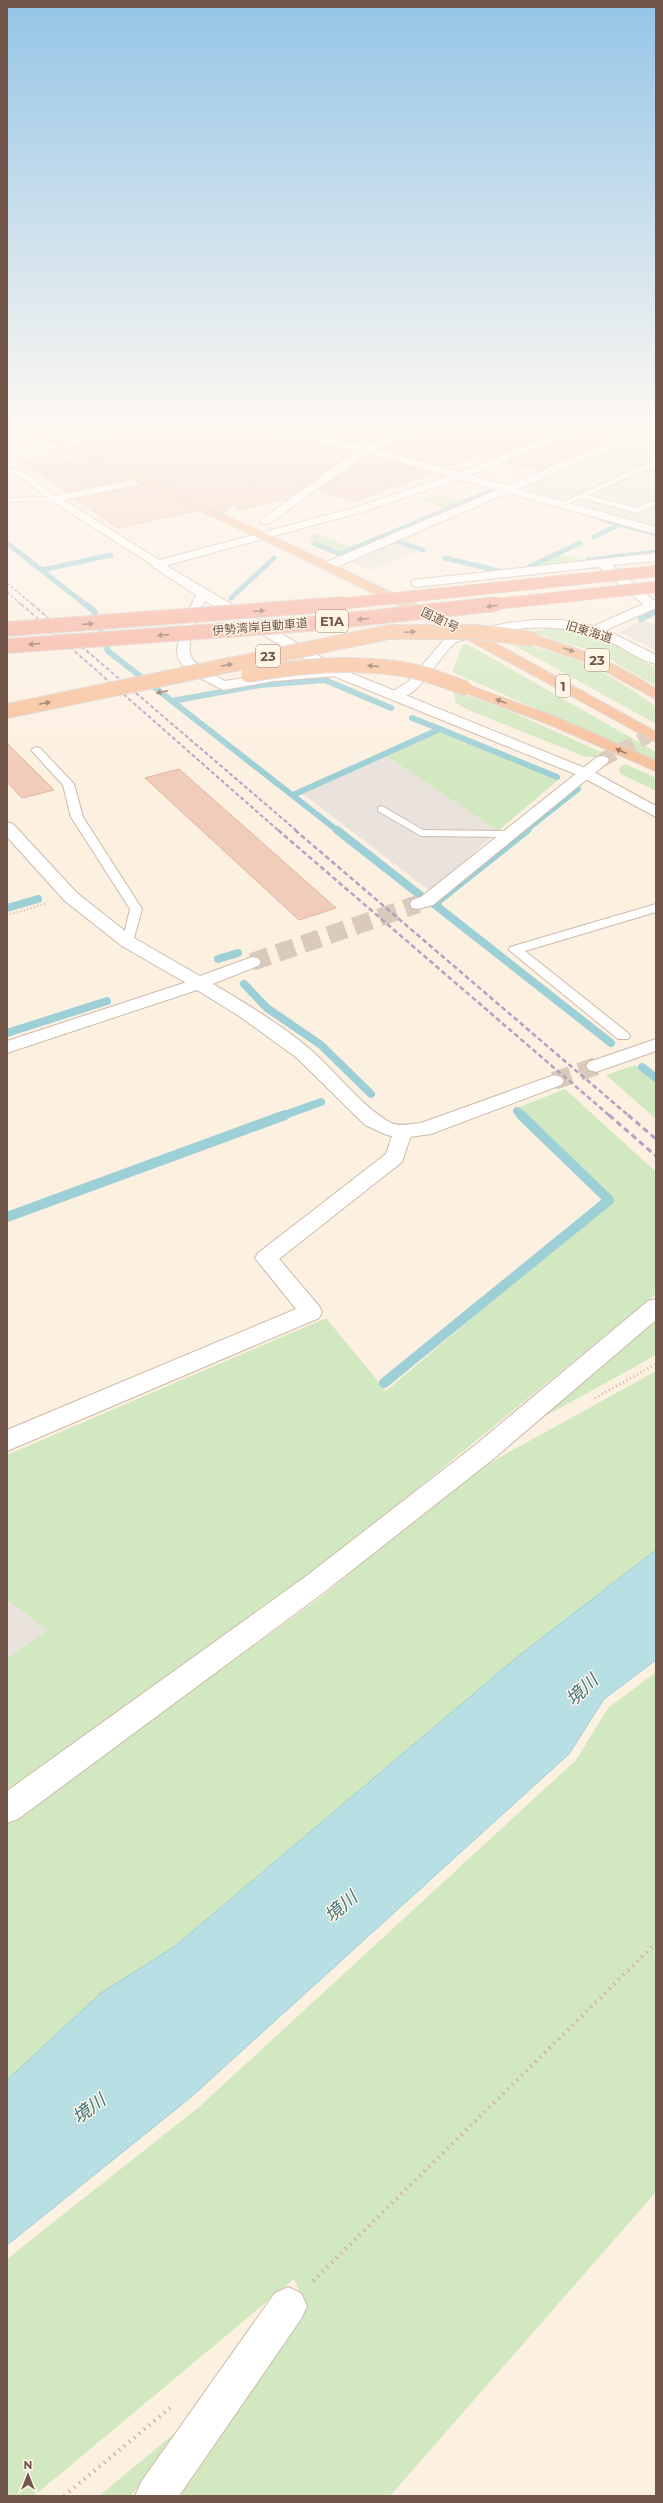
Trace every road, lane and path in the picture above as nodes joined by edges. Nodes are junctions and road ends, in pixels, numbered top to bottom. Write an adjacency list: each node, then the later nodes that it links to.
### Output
1 (124, 543): 6 (street)
2 (238, 543): 6 (street)
3 (279, 543): 8 (highway, 国道1号 / 1)
4 (382, 543): 8 (street)
5 (656, 557): 7 (street)
6 (157, 564): 12 (street)
7 (603, 564): 10 (street); 13 (street)
8 (328, 566): 16 (highway, 国道1号 / 1)
9 (656, 571): 14 (highway, 伊勢湾岸自動車道 / E1A, one-way to 9, bridge)
10 (417, 583)
11 (656, 587): 17 (highway, 伊勢湾岸自動車道 / E1A, one-way to 17, bridge)
12 (203, 594): 19 (street); 19 (street)
13 (653, 603): 15 (street)
14 (7, 629)
15 (594, 631): 16 (street, 旧東海道); 18 (street, 旧東海道)
16 (470, 635): 20 (street, 旧東海道); 24 (highway, 国道1号 / 1)
17 (7, 646)
18 (656, 660)
19 (336, 672): 20 (street)
20 (394, 695): 28 (street)
21 (656, 695): 22 (highway, 23, one-way to 21, bridge)
22 (7, 711)
23 (7, 724): 27 (highway, 23, one-way to 23, bridge)
24 (656, 738)
25 (36, 750): 37 (lane)
26 (602, 760): 28 (street)
27 (656, 767)
28 (585, 773): 30 (street); 32 (street)
29 (382, 809): 32 (lane)
30 (656, 812)
31 (7, 827): 33 (street)
32 (509, 834): 34 (street)
33 (70, 897): 36 (path); 37 (street)
34 (418, 904)
35 (656, 908): 40 (lane)
36 (7, 915)
37 (128, 942): 39 (street)
38 (252, 962): 39 (street)
39 (199, 983): 42 (street); 45 (street)
40 (623, 1036)
41 (656, 1045): 43 (street)
42 (7, 1047)
43 (596, 1066)
44 (554, 1081): 45 (street)
45 (402, 1132): 47 (street)
46 (656, 1307): 48 (street)
47 (7, 1441)
48 (7, 1809)
49 (656, 1943): 50 (path)
50 (288, 2306): 51 (street)
51 (154, 2496)

